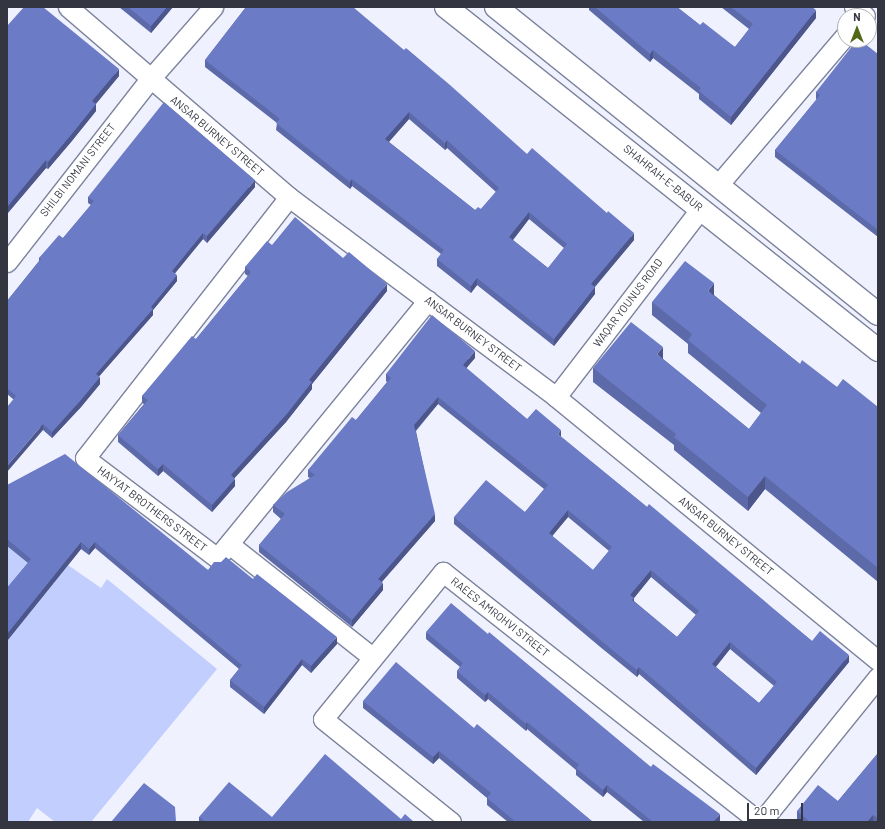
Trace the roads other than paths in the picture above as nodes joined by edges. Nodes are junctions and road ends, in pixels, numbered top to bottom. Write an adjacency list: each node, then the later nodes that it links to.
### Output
1 (68, 7): 6 (street, ANSAR BURNEY STREET)
2 (213, 7): 6 (street, SHILBI NOMANI STREET)
3 (446, 7): 9 (main road, SHAHRAH-E-BABUR)
4 (496, 7): 7 (main road)
5 (837, 45): 7 (street)
6 (150, 79): 8 (street, ANSAR BURNEY STREET); 10 (street, SHILBI NOMANI STREET)
7 (718, 185): 12 (main road)
8 (289, 197): 11 (street, ANSAR BURNEY STREET); 15 (street, HAYYAT BROTHERS STREET)
9 (701, 208): 13 (main road, SHAHRAH-E-BABUR); 14 (street, WAQAR YOUNUS ROAD)
10 (7, 262)
11 (428, 300): 14 (street, ANSAR BURNEY STREET); 15 (street, HAYYAT BROTHERS STREET)
12 (878, 314)
13 (878, 350)
14 (556, 397): 17 (street, ANSAR BURNEY STREET)
15 (229, 544): 16 (street)
16 (372, 657): 19 (street, RAEES AMROHVI STREET); 20 (street, RAEES AMROHVI STREET)
17 (878, 661)
18 (878, 677): 20 (street)
19 (451, 822)
20 (761, 822)

